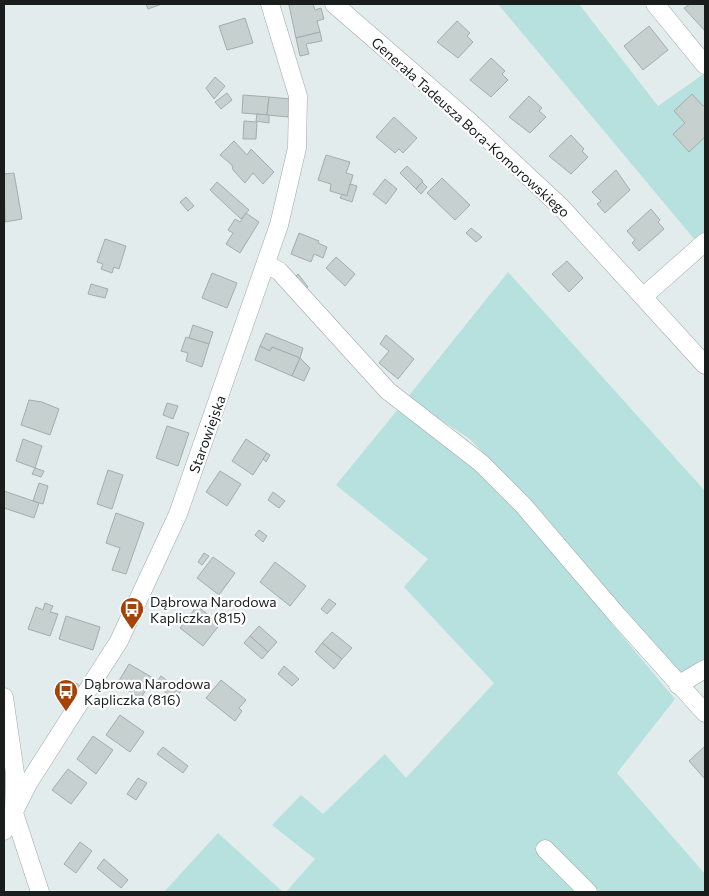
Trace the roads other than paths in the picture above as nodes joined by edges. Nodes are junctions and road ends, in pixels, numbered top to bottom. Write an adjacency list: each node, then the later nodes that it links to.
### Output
1 (270, 4): 6 (street, Starowiejska)
2 (334, 4): 7 (street, Generała Tadeusza Bora-Komorowskiego)
3 (655, 4): 4 (street)
4 (705, 65)
5 (705, 242): 7 (street)
6 (266, 264): 10 (street); 13 (street, Starowiejska)
7 (644, 296): 8 (street, Generała Tadeusza Bora-Komorowskiego)
8 (705, 365)
9 (705, 669): 10 (street)
10 (678, 685): 12 (street)
11 (4, 697): 13 (street)
12 (705, 713)
13 (14, 813): 14 (street, Starowiejska); 16 (street)
14 (4, 831)
15 (545, 849): 17 (street)
16 (40, 892)
17 (588, 892)

